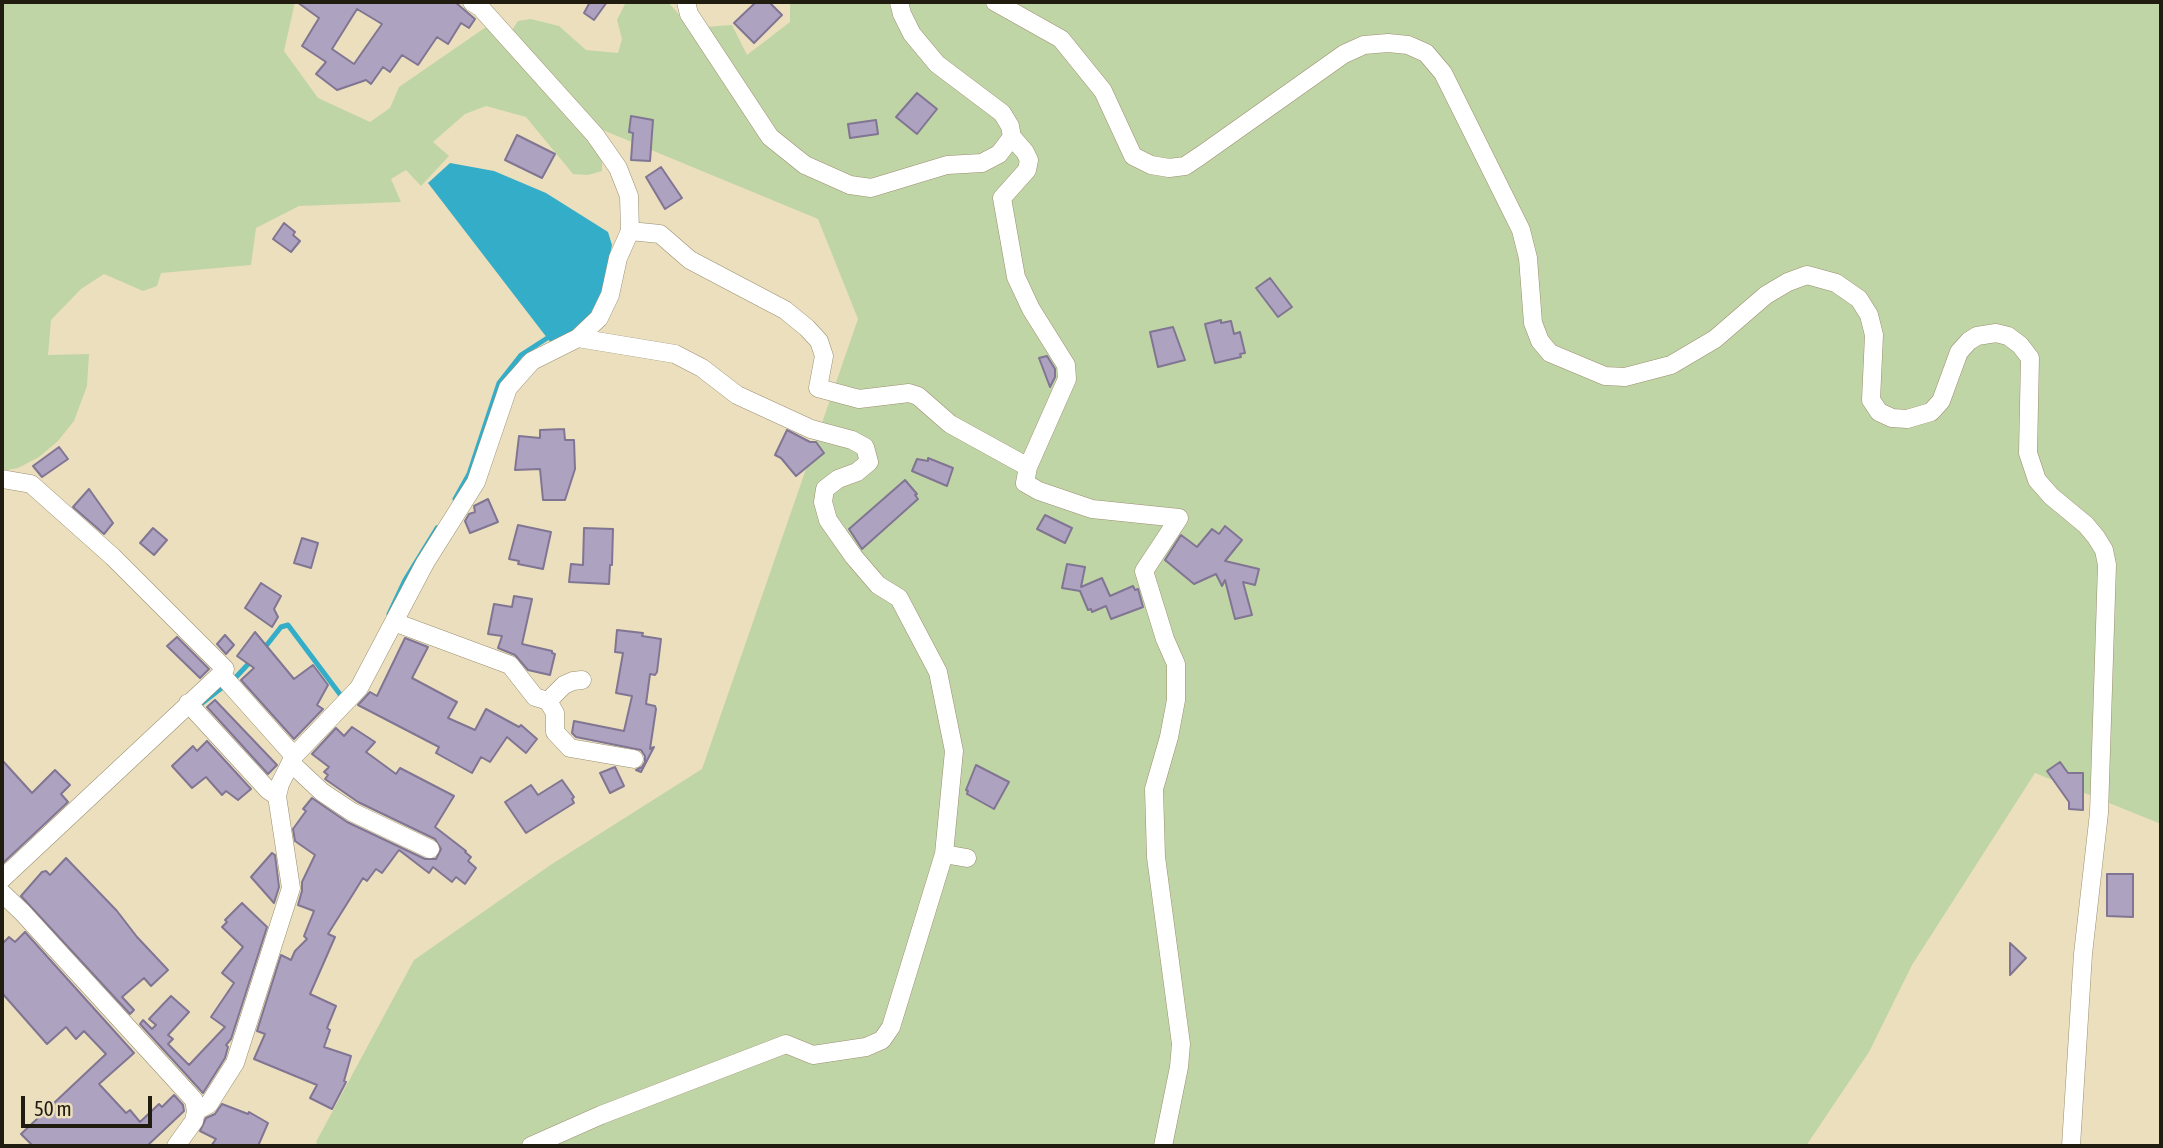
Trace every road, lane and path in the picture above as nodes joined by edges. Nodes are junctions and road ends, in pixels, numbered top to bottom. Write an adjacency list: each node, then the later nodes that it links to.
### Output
1 (472, 2): 6 (street)
2 (686, 2): 5 (street)
3 (899, 2): 5 (street)
4 (995, 2): 26 (street)
5 (1012, 137): 8 (street)
6 (630, 230): 7 (street); 8 (street)
7 (579, 338): 10 (street); 19 (street)
8 (1028, 467): 25 (street)
9 (2, 479): 11 (street)
10 (394, 622): 13 (street); 16 (street)
11 (226, 680): 14 (street); 16 (street)
12 (582, 680): 13 (street)
13 (548, 701): 15 (street)
14 (193, 708): 17 (street); 21 (street)
15 (634, 759)
16 (293, 760): 17 (street); 18 (street)
17 (278, 796): 22 (street)
18 (430, 849)
19 (944, 855): 20 (street); 24 (street)
20 (967, 858)
21 (2, 889): 22 (street)
22 (196, 1111): 23 (street)
23 (176, 1146)
24 (531, 1146)
25 (1163, 1146)
26 (2071, 1146)

